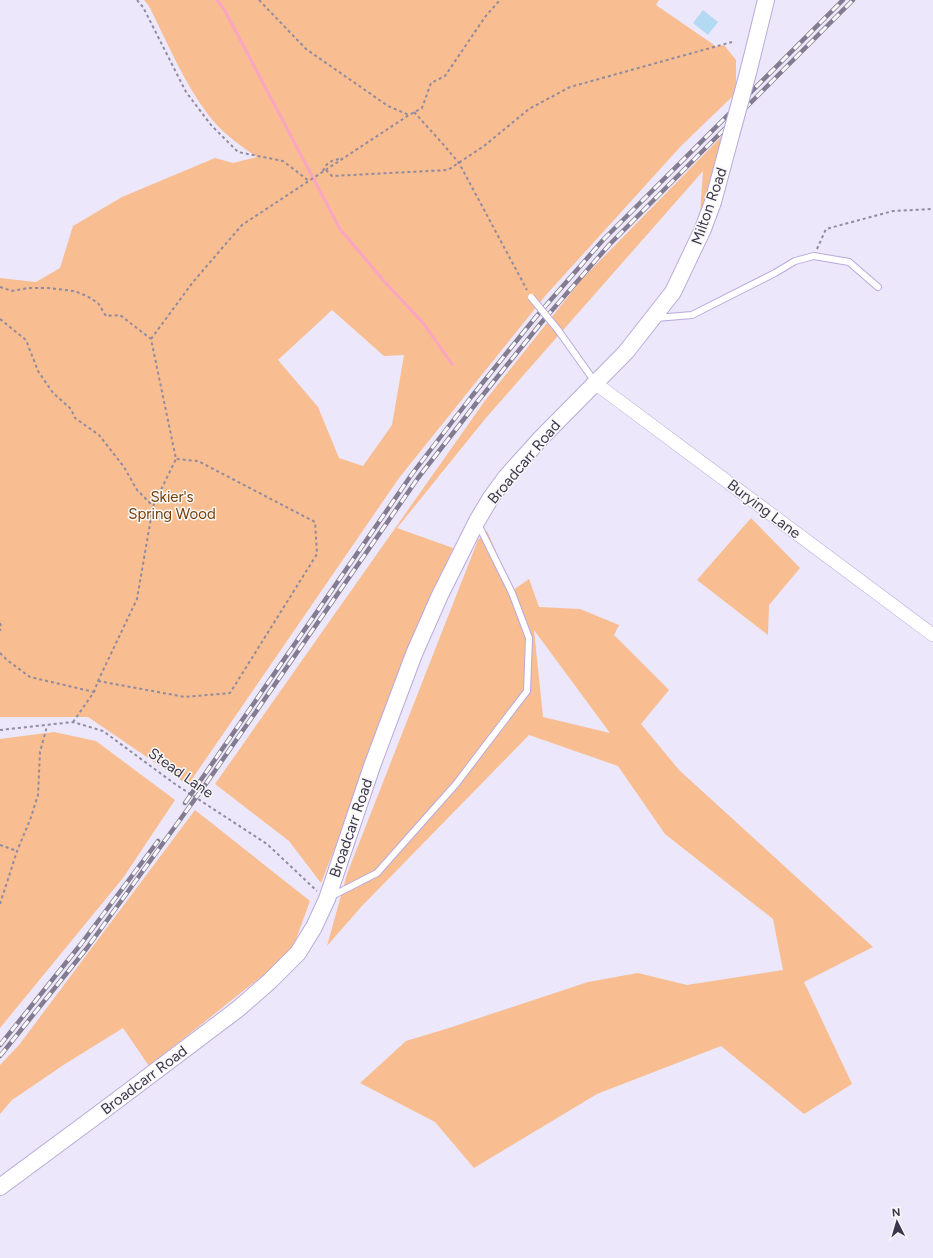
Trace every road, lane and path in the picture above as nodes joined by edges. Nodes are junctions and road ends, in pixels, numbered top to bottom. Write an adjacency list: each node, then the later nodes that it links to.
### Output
1 (137, 0): 12 (path)
2 (259, 0): 7 (path)
3 (500, 0): 6 (path)
4 (766, 0): 18 (street, Milton Road, bridge)
5 (732, 42): 9 (path)
6 (414, 112): 7 (path); 9 (path)
7 (409, 115): 8 (path)
8 (344, 158): 10 (path); 11 (path)
9 (459, 163): 10 (path); 17 (path)
10 (326, 170): 11 (path)
11 (322, 172): 12 (path)
12 (309, 181): 20 (path)
13 (933, 209): 14 (path)
14 (814, 256): 16 (lane); 18 (lane)
15 (0, 287): 20 (path)
16 (878, 287)
17 (531, 297): 21 (lane, bridge)
18 (654, 318): 21 (street, Milton Road)
19 (0, 319): 23 (path)
20 (152, 339): 22 (path)
21 (595, 383): 24 (street, Broadcarr Road); 27 (street, Burying Lane)
22 (176, 460): 23 (path); 29 (path)
23 (153, 506): 29 (path)
24 (477, 521): 36 (street, Broadcarr Road); 36 (lane)
25 (0, 623): 26 (path)
26 (0, 630)
27 (933, 635)
28 (0, 653): 30 (path)
29 (98, 681): 30 (path)
30 (94, 692): 31 (path)
31 (73, 722): 32 (path, Stead Lane); 36 (path, Stead Lane)
32 (47, 726): 33 (path, Stead Lane); 35 (path)
33 (0, 730)
34 (0, 846): 35 (path)
35 (17, 851): 37 (path)
36 (327, 899): 38 (street, Broadcarr Road)
37 (0, 904)
38 (0, 1187)

